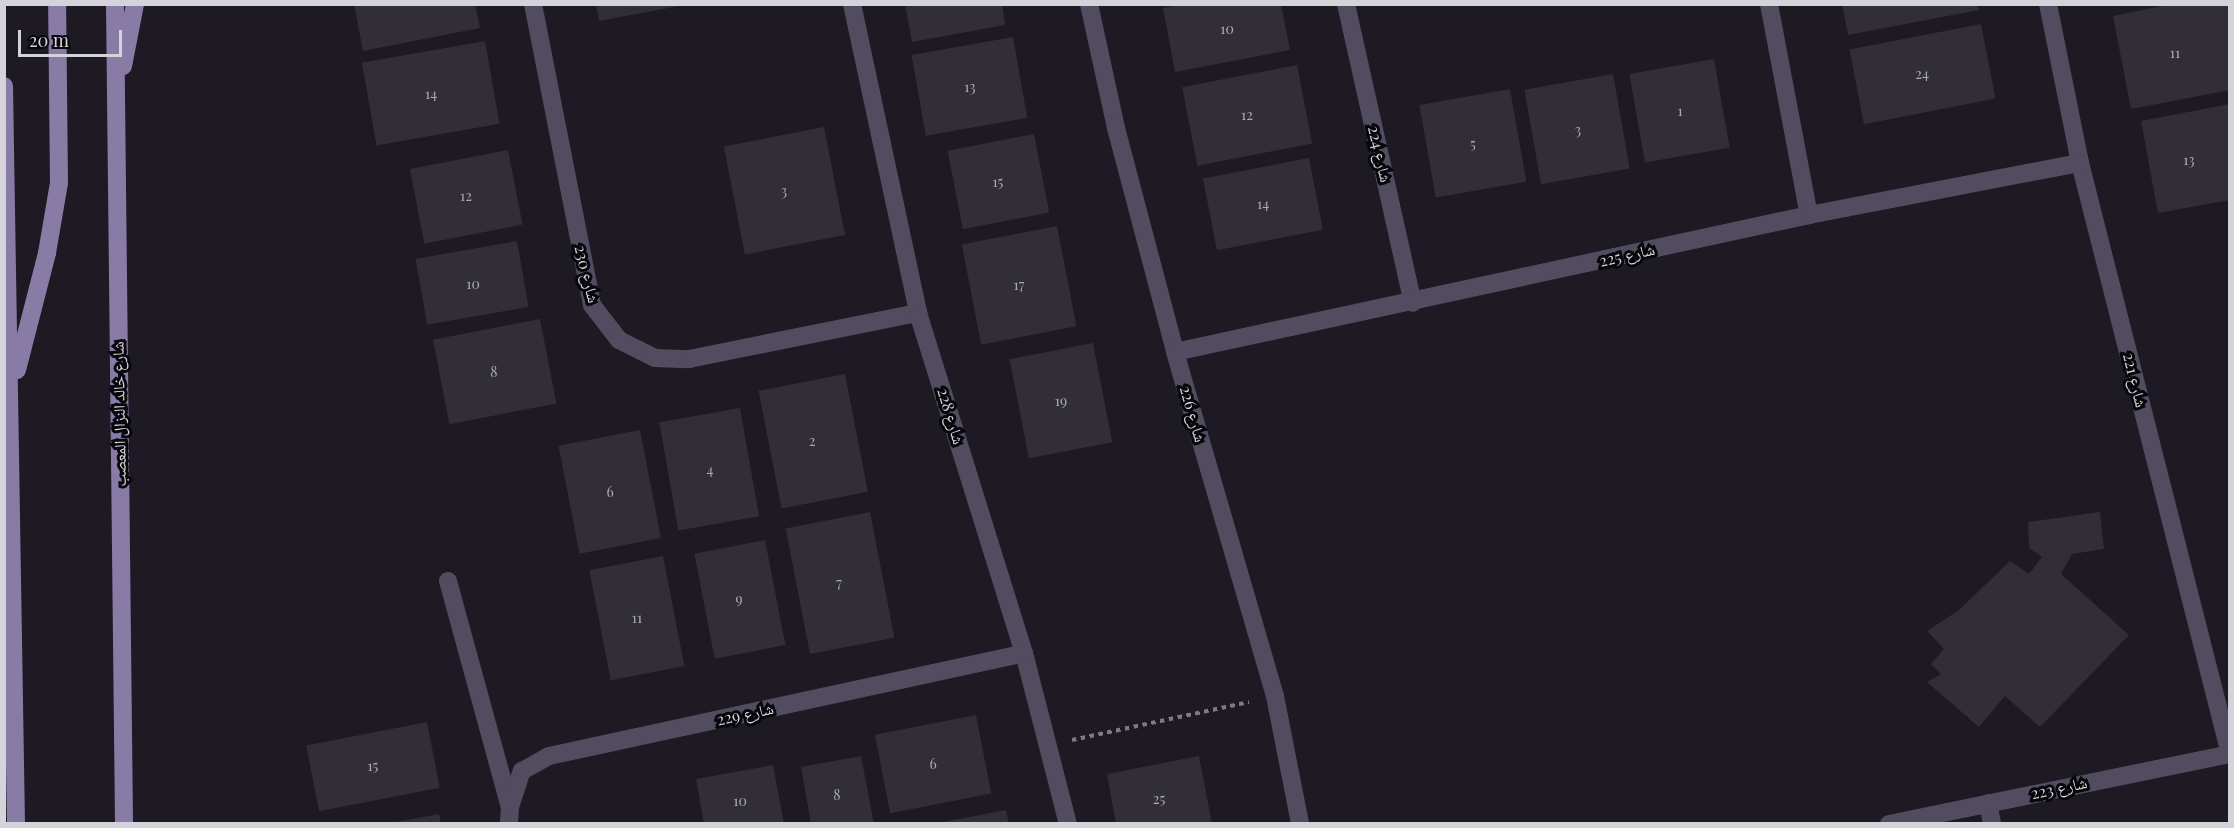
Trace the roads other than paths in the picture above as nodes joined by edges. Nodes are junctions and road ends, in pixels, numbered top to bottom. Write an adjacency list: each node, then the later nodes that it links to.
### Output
1 (57, 4): 17 (main road)
2 (115, 4): 11 (main road, شارع خالد النزال المعصب)
3 (135, 4): 11 (main road)
4 (533, 4): 15 (street, شارع 230)
5 (852, 4): 15 (street, شارع 228)
6 (1089, 4): 16 (street, شارع 226)
7 (1346, 4): 14 (street, شارع 224)
8 (1769, 4): 13 (street)
9 (2048, 4): 12 (street, شارع 221)
10 (4, 86): 17 (main road)
11 (116, 106): 24 (main road, شارع خالد النزال المعصب)
12 (2080, 163): 13 (street, شارع 225); 20 (street, شارع 221)
13 (1809, 215): 14 (street, شارع 225)
14 (1413, 303): 16 (street, شارع 225)
15 (918, 313): 19 (street, شارع 228)
16 (1175, 352): 26 (street, شارع 226)
17 (11, 393): 23 (main road)
18 (448, 580): 22 (street)
19 (1024, 653): 22 (street, شارع 229); 25 (street, شارع 228)
20 (2229, 754): 21 (street, شارع 223)
21 (1988, 803): 27 (street, شارع 223); 28 (street)
22 (509, 815)
23 (16, 824)
24 (124, 824)
25 (1068, 824)
26 (1300, 824)
27 (1889, 824)
28 (1992, 824)

